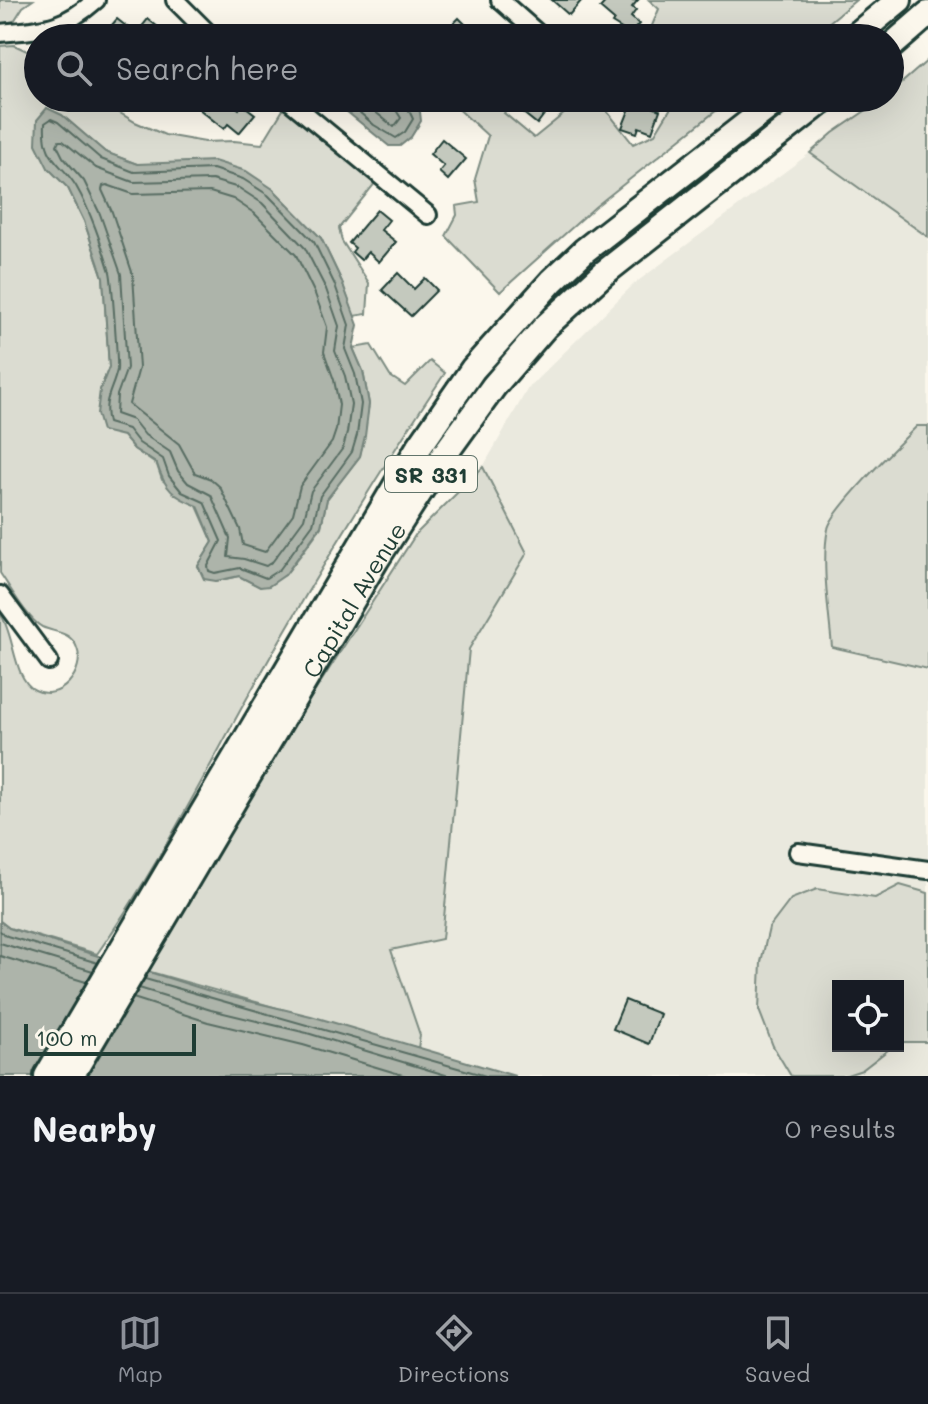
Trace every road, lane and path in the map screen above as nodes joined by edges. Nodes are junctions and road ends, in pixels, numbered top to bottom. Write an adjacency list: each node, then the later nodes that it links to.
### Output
1 (96, 0): 6 (street)
2 (175, 0): 7 (street)
3 (500, 0): 8 (street)
4 (899, 0): 9 (highway)
5 (928, 14): 12 (highway)
6 (60, 24)
7 (199, 24)
8 (527, 24)
9 (870, 24)
10 (24, 31): 11 (street)
11 (0, 33)
12 (904, 35)
13 (303, 112): 16 (street)
14 (762, 112): 21 (highway, Capital Avenue / SR 331)
15 (808, 112): 21 (highway, Capital Avenue / SR 331)
16 (428, 215)
17 (0, 595): 18 (street)
18 (49, 661)
19 (798, 852): 20 (street)
20 (928, 870)
21 (140, 940): 22 (highway, Capital Avenue / SR 331); 23 (highway, Capital Avenue / SR 331)
22 (47, 1076)
23 (71, 1076)

